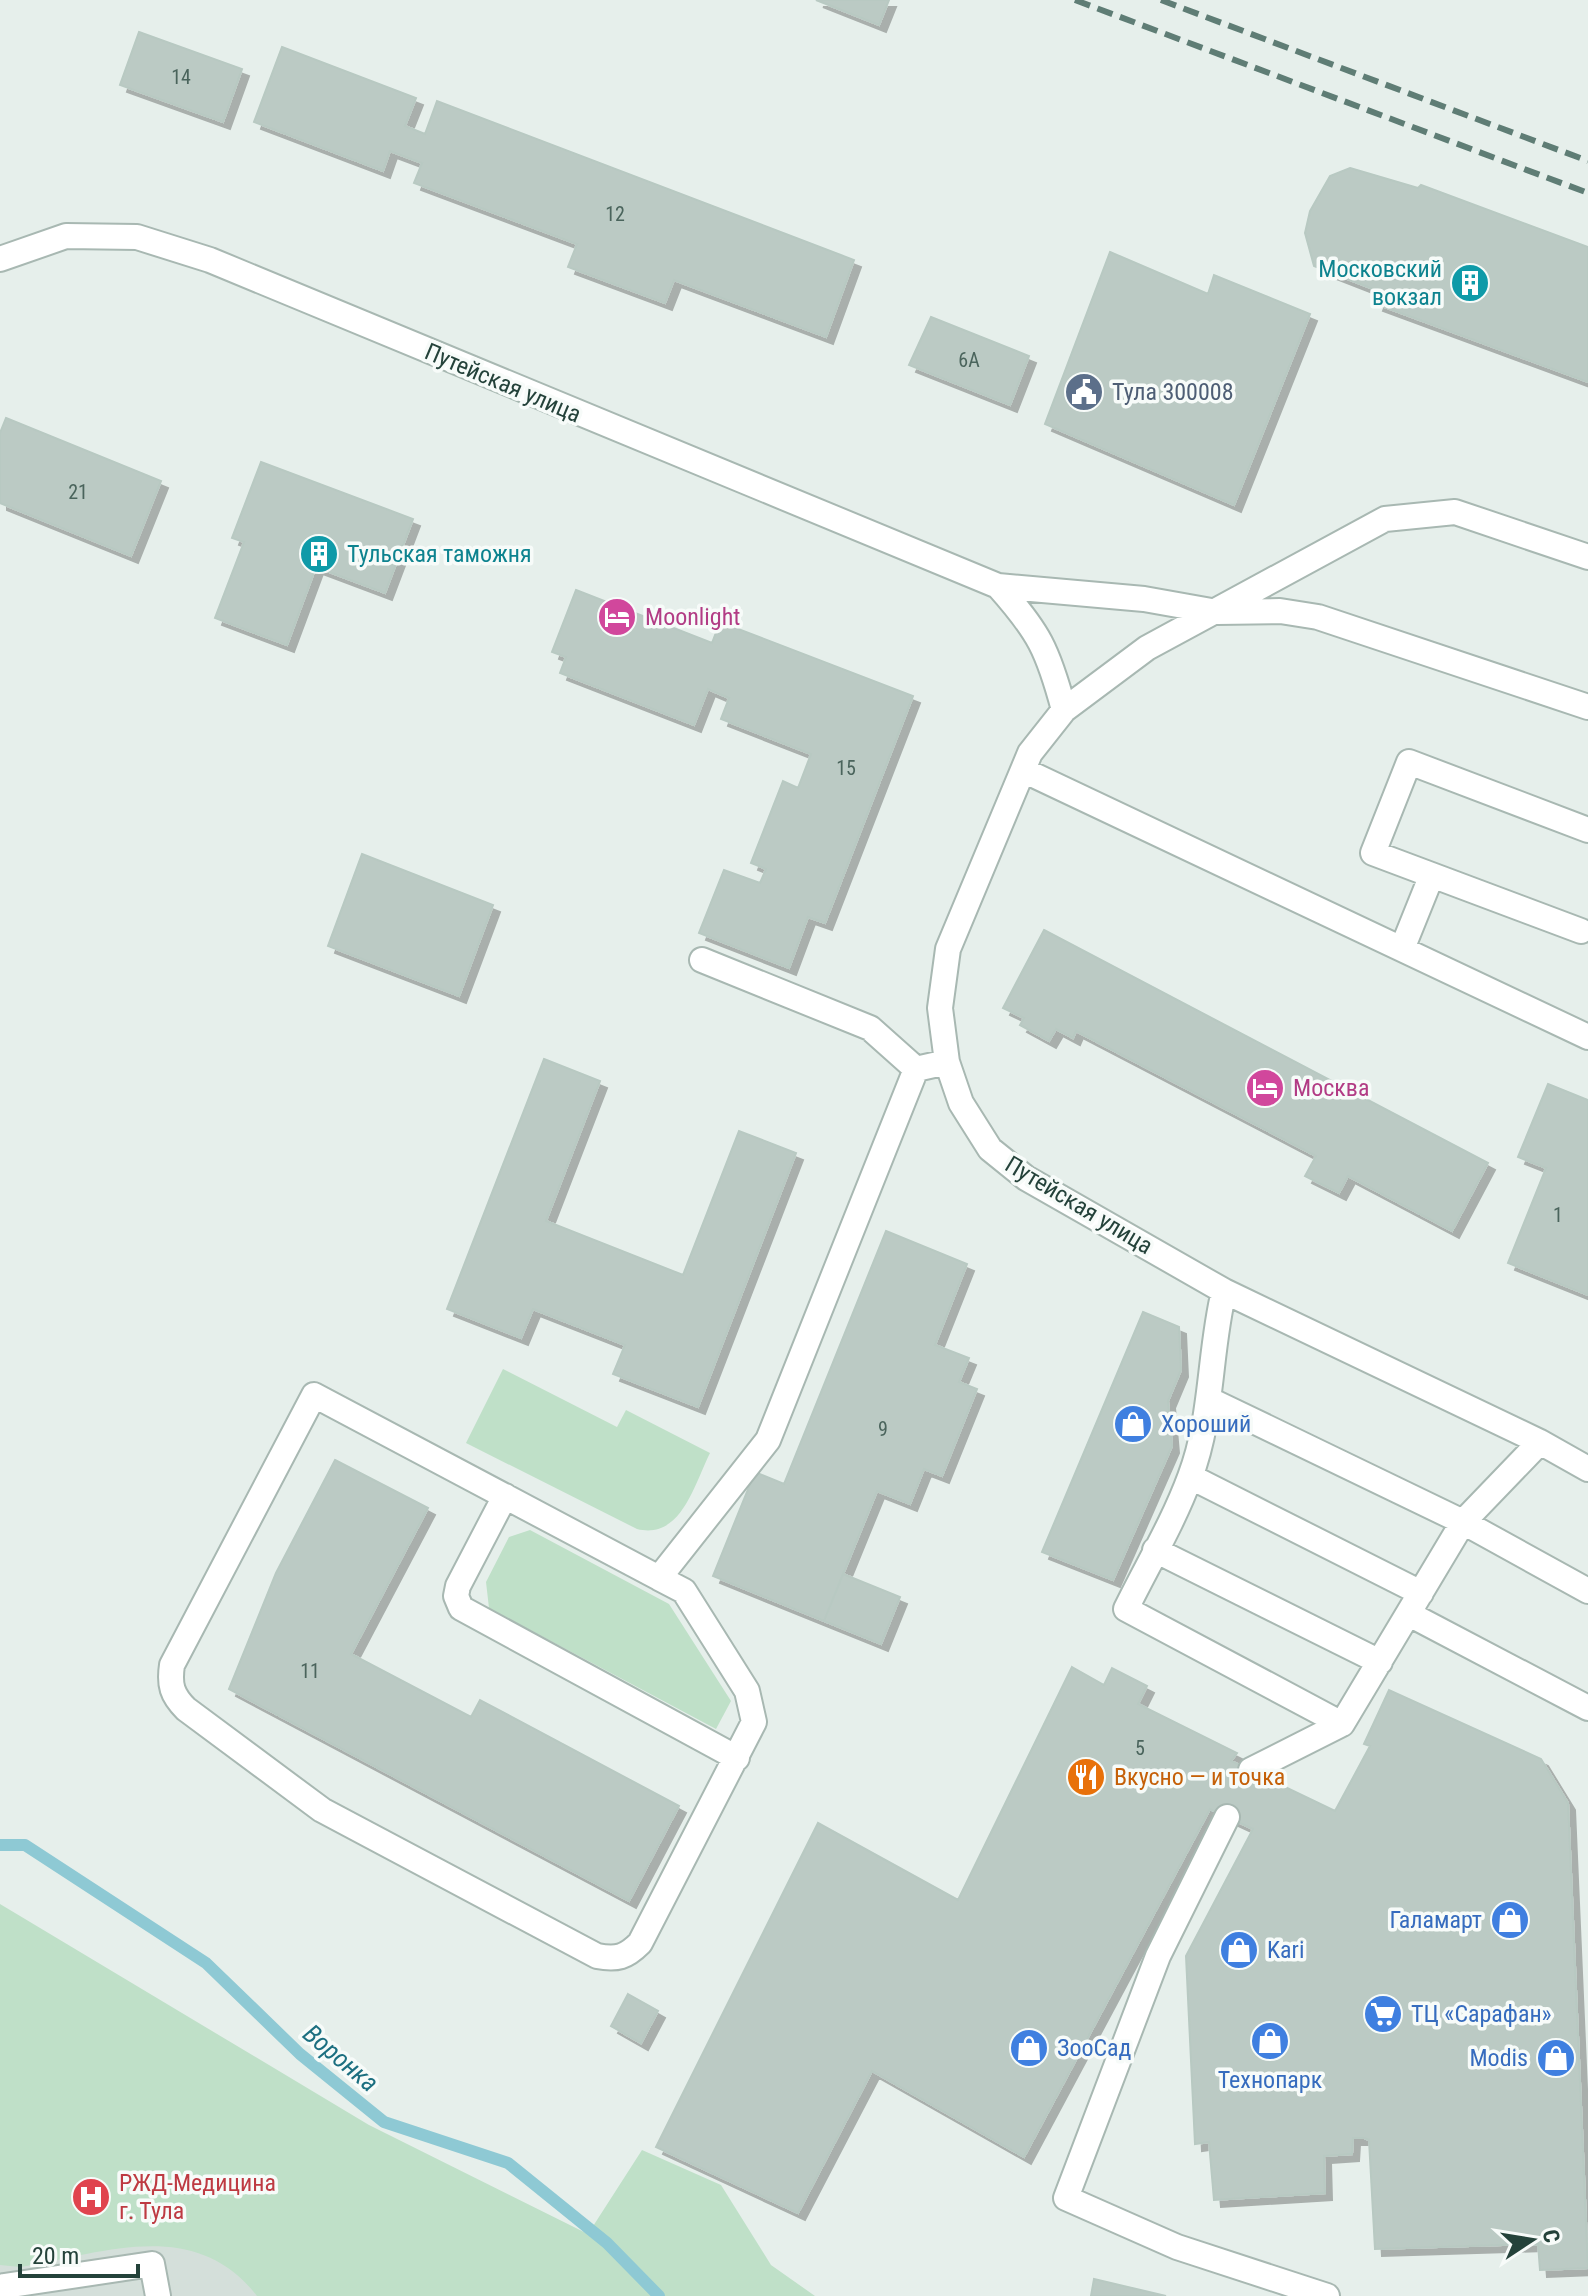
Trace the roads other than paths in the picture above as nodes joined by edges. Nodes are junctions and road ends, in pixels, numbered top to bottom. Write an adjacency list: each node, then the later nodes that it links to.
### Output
1 (0, 259): 3 (street, Путейская улица)
2 (1588, 557): 4 (street, Путейская улица)
3 (998, 586): 4 (street); 6 (street)
4 (1217, 612): 5 (street); 6 (street, Путейская улица)
5 (1588, 707)
6 (1064, 710): 7 (street, Путейская улица)
7 (1023, 770): 11 (street); 14 (street, Путейская улица)
8 (1588, 830): 9 (street)
9 (1431, 877): 10 (street); 11 (street)
10 (1581, 931)
11 (1402, 949): 13 (street)
12 (702, 960): 15 (street)
13 (1588, 1037)
14 (947, 1062): 15 (street); 16 (street, Путейская улица)
15 (916, 1069): 24 (street)
16 (1224, 1291): 17 (street); 18 (street, Путейская улица)
17 (1210, 1400): 20 (street); 22 (street)
18 (1540, 1442): 19 (street, Путейская улица); 22 (street)
19 (1588, 1469)
20 (1191, 1477): 23 (street); 26 (street)
21 (505, 1496): 24 (street); 31 (street); 31 (street)
22 (1463, 1522): 25 (street); 26 (street)
23 (1155, 1550): 28 (street); 30 (street)
24 (659, 1578): 31 (street)
25 (1588, 1591)
26 (1421, 1593): 27 (street)
27 (1409, 1614): 28 (street); 29 (street)
28 (1380, 1662): 30 (street)
29 (1588, 1708)
30 (1342, 1724): 32 (street)
31 (737, 1758)
32 (1251, 1770)
33 (1227, 1817): 36 (street)
34 (6, 2296): 35 (street)
35 (158, 2296)
36 (1327, 2296)

